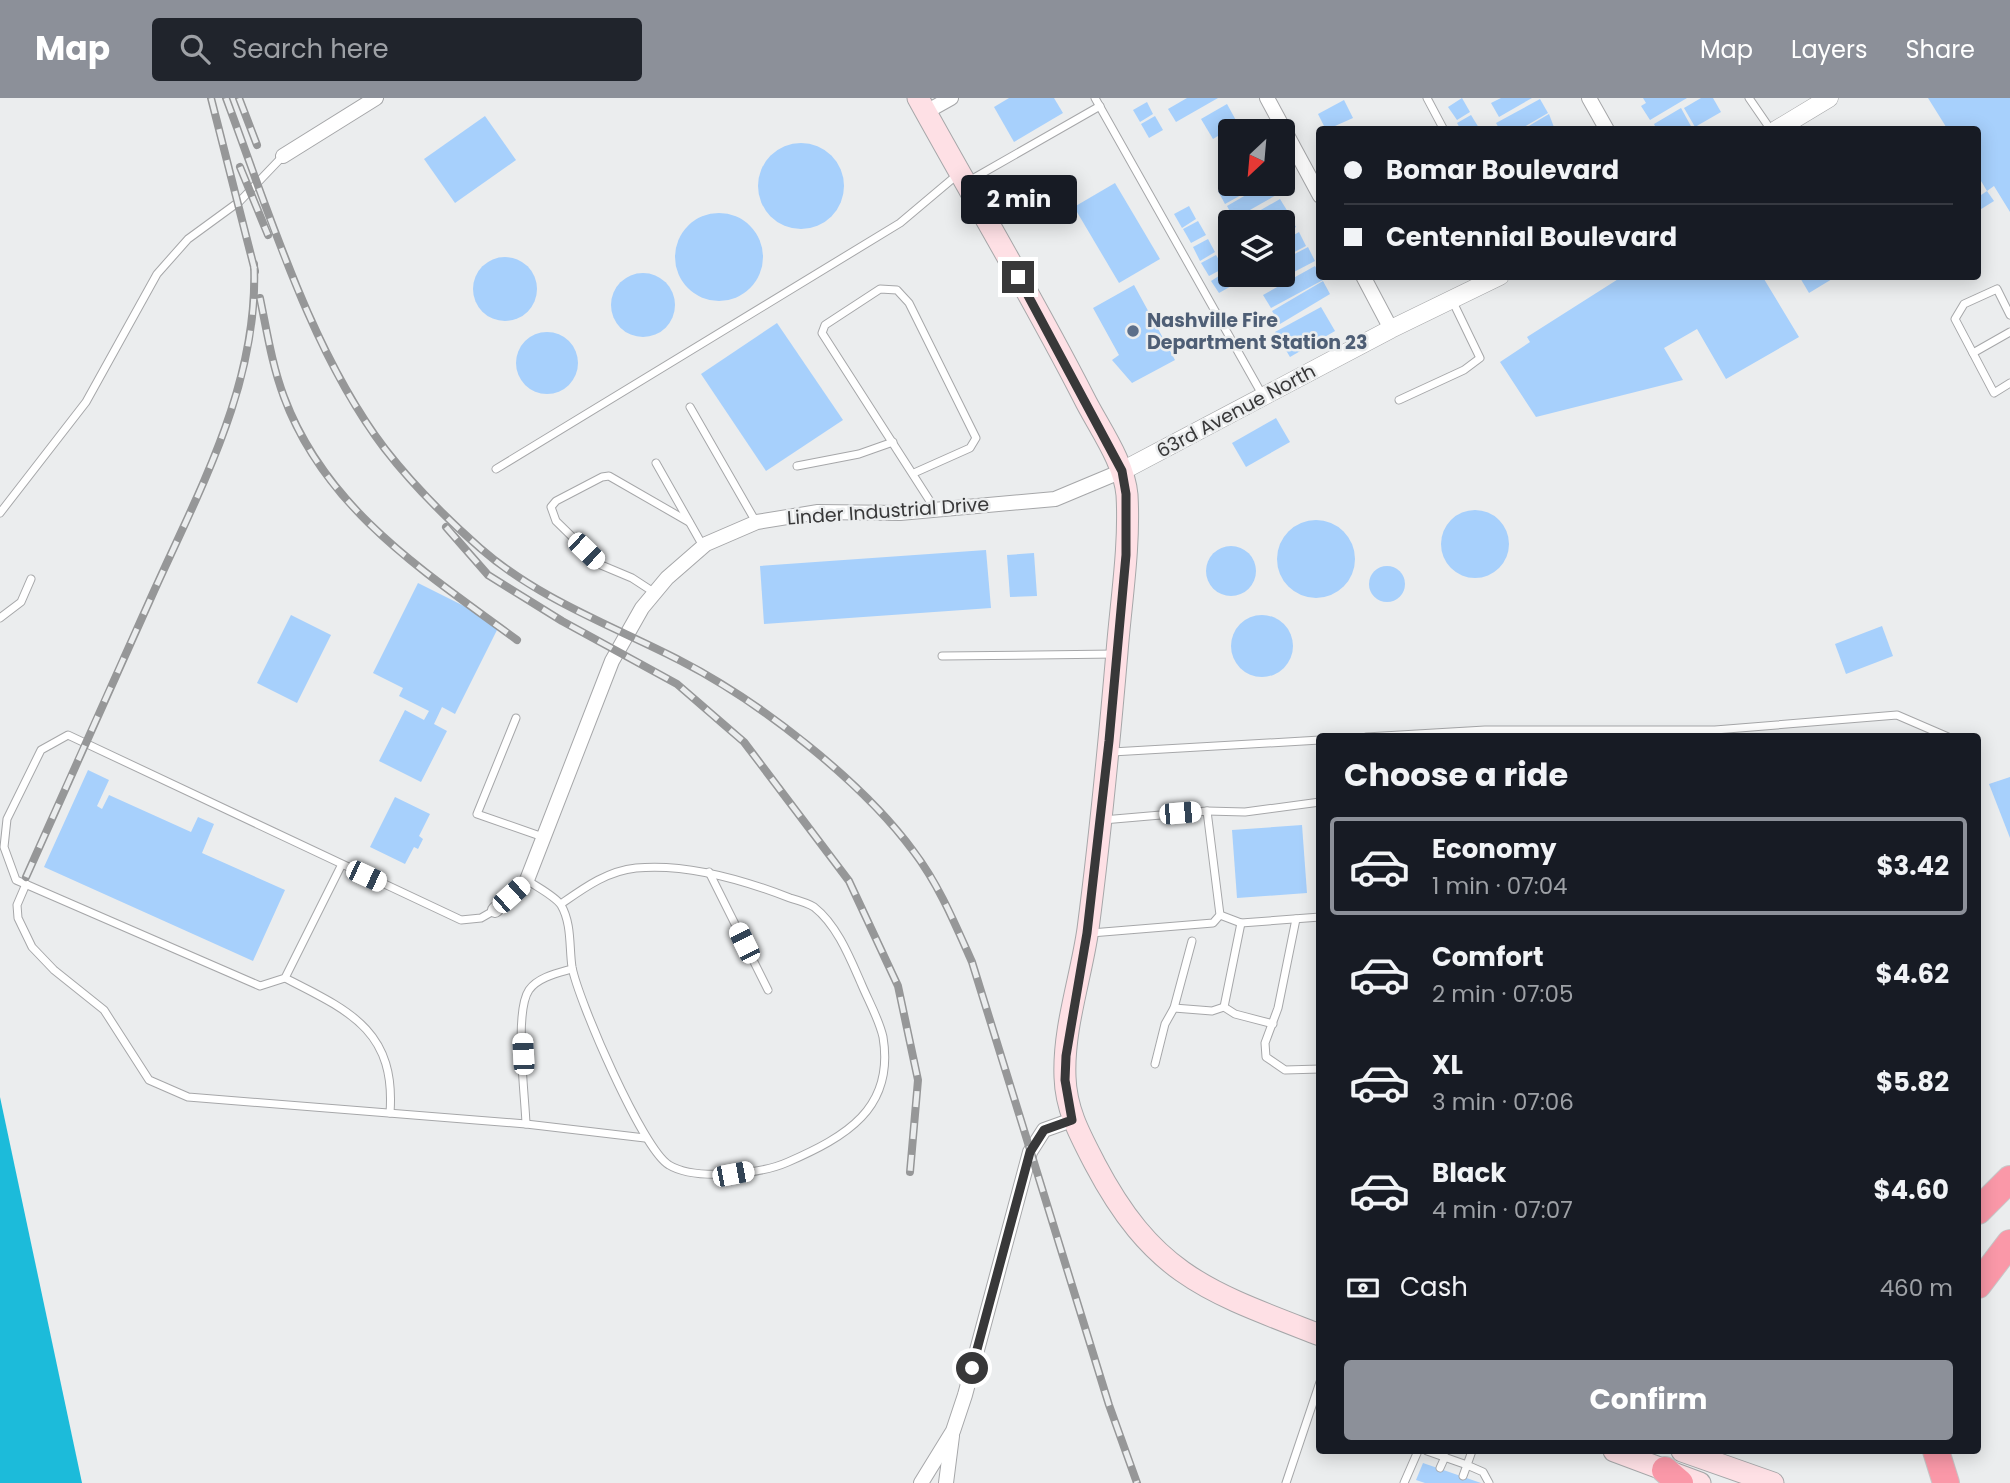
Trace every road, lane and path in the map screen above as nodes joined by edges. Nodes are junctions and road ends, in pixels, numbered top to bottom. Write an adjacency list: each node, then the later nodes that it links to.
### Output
1 (376, 98): 15 (street)
2 (951, 98): 9 (street)
3 (1095, 98): 10 (lane)
4 (1267, 98): 17 (street)
5 (1426, 98): 11 (lane)
6 (1590, 98): 12 (street)
7 (1749, 98): 13 (lane)
8 (1829, 98): 14 (street)
9 (922, 105): 16 (main road)
10 (1100, 106): 16 (lane); 26 (lane)
11 (1442, 126)
12 (1605, 126)
13 (1770, 126)
14 (1780, 126)
15 (283, 156): 36 (lane)
16 (963, 178): 32 (lane); 33 (main road)
17 (1316, 189)
18 (1365, 280): 22 (street)
19 (1492, 280): 20 (street, 63rd Avenue North)
20 (1452, 300): 22 (street, 63rd Avenue North); 27 (lane)
21 (2010, 315): 24 (lane)
22 (1391, 329): 26 (street, 63rd Avenue North)
23 (2010, 332): 24 (lane)
24 (1973, 353): 25 (lane)
25 (2010, 383)
26 (1264, 397): 33 (street, 63rd Avenue North)
27 (1399, 400)
28 (690, 407): 38 (lane)
29 (893, 442): 31 (lane); 34 (lane); 34 (lane)
30 (656, 463): 37 (lane)
31 (797, 466)
32 (496, 469)
33 (1122, 471): 35 (street, Linder Industrial Drive); 43 (main road)
34 (914, 473): 35 (lane)
35 (935, 509): 38 (street, Linder Industrial Drive)
36 (0, 513)
37 (689, 522): 39 (lane); 41 (lane)
38 (757, 522): 39 (street, Linder Industrial Drive)
39 (703, 546): 41 (street, Linder Industrial Drive)
40 (31, 579): 42 (lane)
41 (655, 593): 54 (street, Linder Industrial Drive)
42 (0, 618)
43 (1117, 654): 44 (lane); 50 (main road)
44 (942, 656)
45 (516, 718): 54 (lane)
46 (1434, 733): 47 (lane)
47 (1717, 733): 48 (lane)
48 (1939, 733)
49 (1316, 740): 50 (lane)
50 (1108, 752): 53 (main road)
51 (1316, 803): 52 (lane)
52 (1207, 811): 53 (lane); 61 (lane)
53 (1101, 820): 65 (main road)
54 (544, 837): 57 (street, Linder Industrial Drive)
55 (342, 864): 58 (lane); 60 (lane); 68 (lane)
56 (709, 873): 59 (lane); 69 (lane); 78 (lane)
57 (527, 880): 59 (lane); 60 (street, Linder Industrial Drive)
58 (26, 884): 68 (lane); 75 (lane)
59 (561, 904): 67 (lane)
60 (495, 909)
61 (1220, 915): 64 (lane); 65 (lane)
62 (1316, 917): 63 (lane)
63 (1296, 919): 64 (lane); 72 (lane)
64 (1241, 923): 70 (lane)
65 (1087, 933): 76 (main road)
66 (1192, 941): 71 (lane)
67 (572, 969): 77 (lane); 78 (lane)
68 (285, 978): 75 (lane)
69 (768, 990)
70 (1223, 1007): 71 (lane); 72 (lane)
71 (1174, 1008): 73 (lane)
72 (1273, 1024): 74 (lane)
73 (1155, 1064)
74 (1316, 1069)
75 (390, 1113): 77 (lane)
76 (1072, 1120): 83 (main road); 85 (street)
77 (526, 1124): 78 (lane)
78 (645, 1138)
79 (2010, 1179): 80 (highway)
80 (1981, 1208)
81 (2010, 1243): 82 (highway)
82 (1981, 1280)
83 (1316, 1333)
84 (1316, 1394): 98 (lane)
85 (953, 1431): 96 (street); 97 (street)
86 (1417, 1454): 99 (lane)
87 (1436, 1454): 91 (lane)
88 (1471, 1454): 92 (lane)
89 (1625, 1454): 94 (main road)
90 (1937, 1454): 103 (highway)
91 (1445, 1457): 92 (lane); 93 (lane)
92 (1467, 1465): 95 (lane); 100 (lane)
93 (1440, 1468)
94 (1676, 1468): 101 (main road); 102 (main road)
95 (1463, 1476)
96 (921, 1483)
97 (946, 1483)
98 (1286, 1483)
99 (1404, 1483)
100 (1489, 1483)
101 (1700, 1483)
102 (1773, 1483)
103 (1946, 1483)

